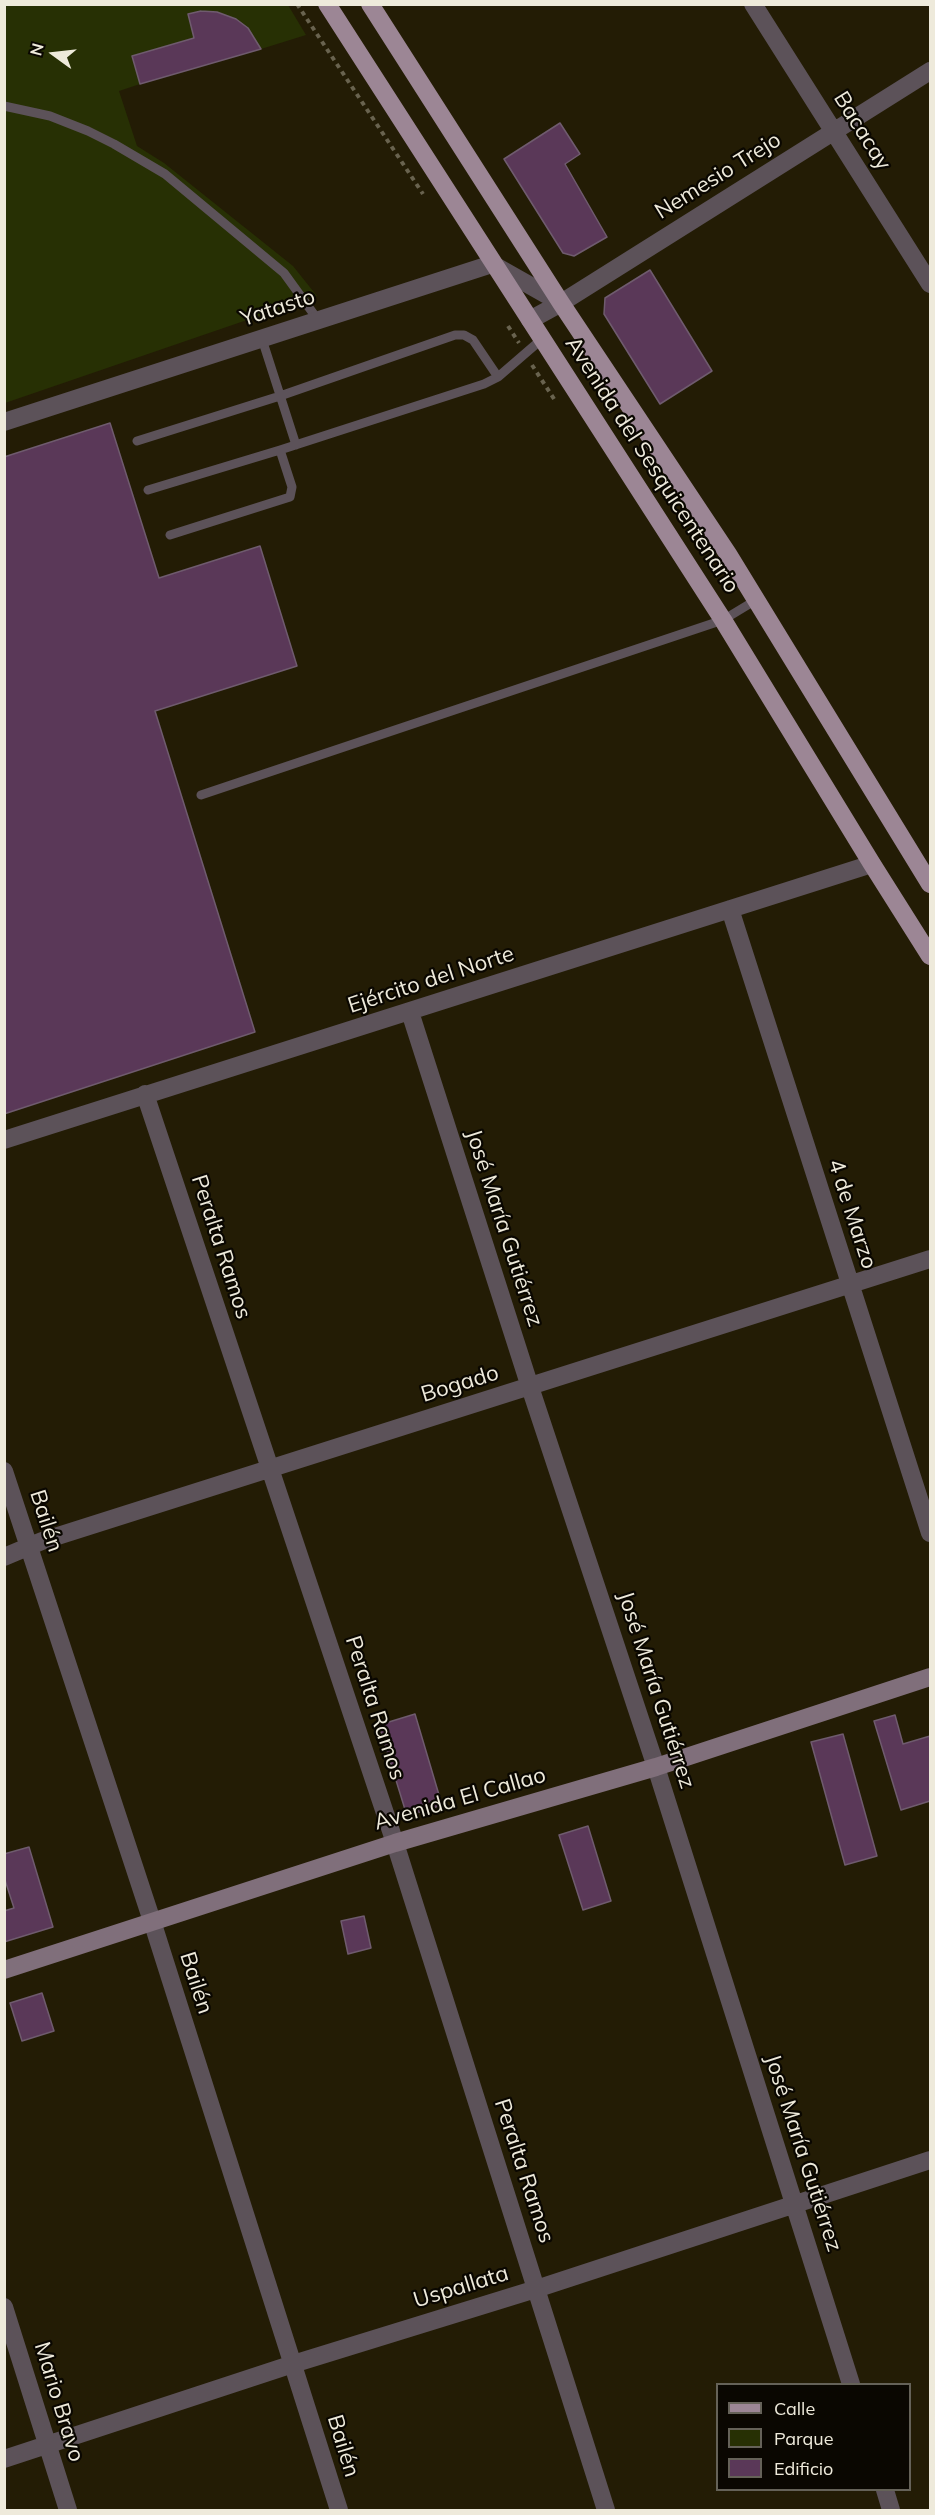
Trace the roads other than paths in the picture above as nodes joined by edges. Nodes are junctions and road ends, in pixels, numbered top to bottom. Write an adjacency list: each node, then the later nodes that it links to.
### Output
1 (327, 4): 7 (main road, Avenida del Sesquicentenario)
2 (370, 4): 9 (main road, Avenida del Sesquicentenario)
3 (753, 4): 6 (street, Bacacay)
4 (930, 71): 6 (street, Nemesio Trejo)
5 (4, 106): 10 (lane)
6 (834, 132): 8 (street, Bacacay); 9 (street, Nemesio Trejo)
7 (492, 264): 9 (street); 10 (street, Yatasto); 11 (main road, Avenida del Sesquicentenario)
8 (930, 284)
9 (561, 303): 11 (street, Nemesio Trejo); 22 (main road, Avenida del Sesquicentenario)
10 (318, 320): 12 (street, Yatasto)
11 (530, 320): 13 (main road, Avenida del Sesquicentenario)
12 (262, 339): 15 (lane); 16 (street, Yatasto)
13 (542, 339): 14 (lane); 23 (main road, Avenida del Sesquicentenario)
14 (498, 377): 15 (lane); 18 (lane)
15 (280, 396): 17 (lane); 18 (lane)
16 (4, 422)
17 (137, 441)
18 (296, 445): 19 (lane)
19 (280, 450): 20 (lane); 21 (lane)
20 (148, 490)
21 (170, 535)
22 (756, 600): 23 (lane); 26 (main road, Avenida del Sesquicentenario)
23 (723, 620): 24 (lane); 25 (main road, Avenida del Sesquicentenario)
24 (201, 795)
25 (872, 864): 27 (street, Ejército del Norte); 28 (main road, Avenida del Sesquicentenario)
26 (930, 885)
27 (730, 909): 29 (street, Ejército del Norte); 33 (street, 4 de Marzo)
28 (930, 956)
29 (410, 1012): 30 (street, Ejército del Norte); 34 (street, José María Gutiérrez)
30 (145, 1094): 31 (street, Ejército del Norte); 35 (street, Peralta Ramos)
31 (4, 1140)
32 (930, 1259): 33 (street, Bogado)
33 (850, 1284): 34 (street, Bogado); 37 (street, 4 de Marzo)
34 (530, 1387): 35 (street, Bogado); 41 (street, José María Gutiérrez)
35 (270, 1468): 38 (street, Bogado); 42 (street, Peralta Ramos)
36 (4, 1471): 38 (street, Bailén)
37 (930, 1533)
38 (28, 1546): 39 (street, Bogado); 43 (street, Bailén)
39 (4, 1557)
40 (930, 1677): 41 (street, Avenida El Callao)
41 (656, 1767): 42 (street, Avenida El Callao); 46 (street, José María Gutiérrez)
42 (395, 1843): 43 (street, Avenida El Callao); 47 (street, Peralta Ramos)
43 (152, 1921): 44 (street, Avenida El Callao); 49 (street, Bailén)
44 (4, 1970)
45 (930, 2160): 46 (street, Uspallata)
46 (794, 2205): 47 (street, Uspallata); 50 (street, José María Gutiérrez)
47 (536, 2289): 49 (street, Uspallata); 56 (street, Peralta Ramos)
48 (4, 2307): 51 (street, Mario Bravo)
49 (293, 2364): 51 (street, Uspallata); 55 (street, Bailén)
50 (850, 2383)
51 (48, 2445): 52 (street, Uspallata); 54 (street, Mario Bravo)
52 (4, 2459)
53 (885, 2491): 57 (street)
54 (68, 2511)
55 (339, 2511)
56 (606, 2511)
57 (891, 2511)

